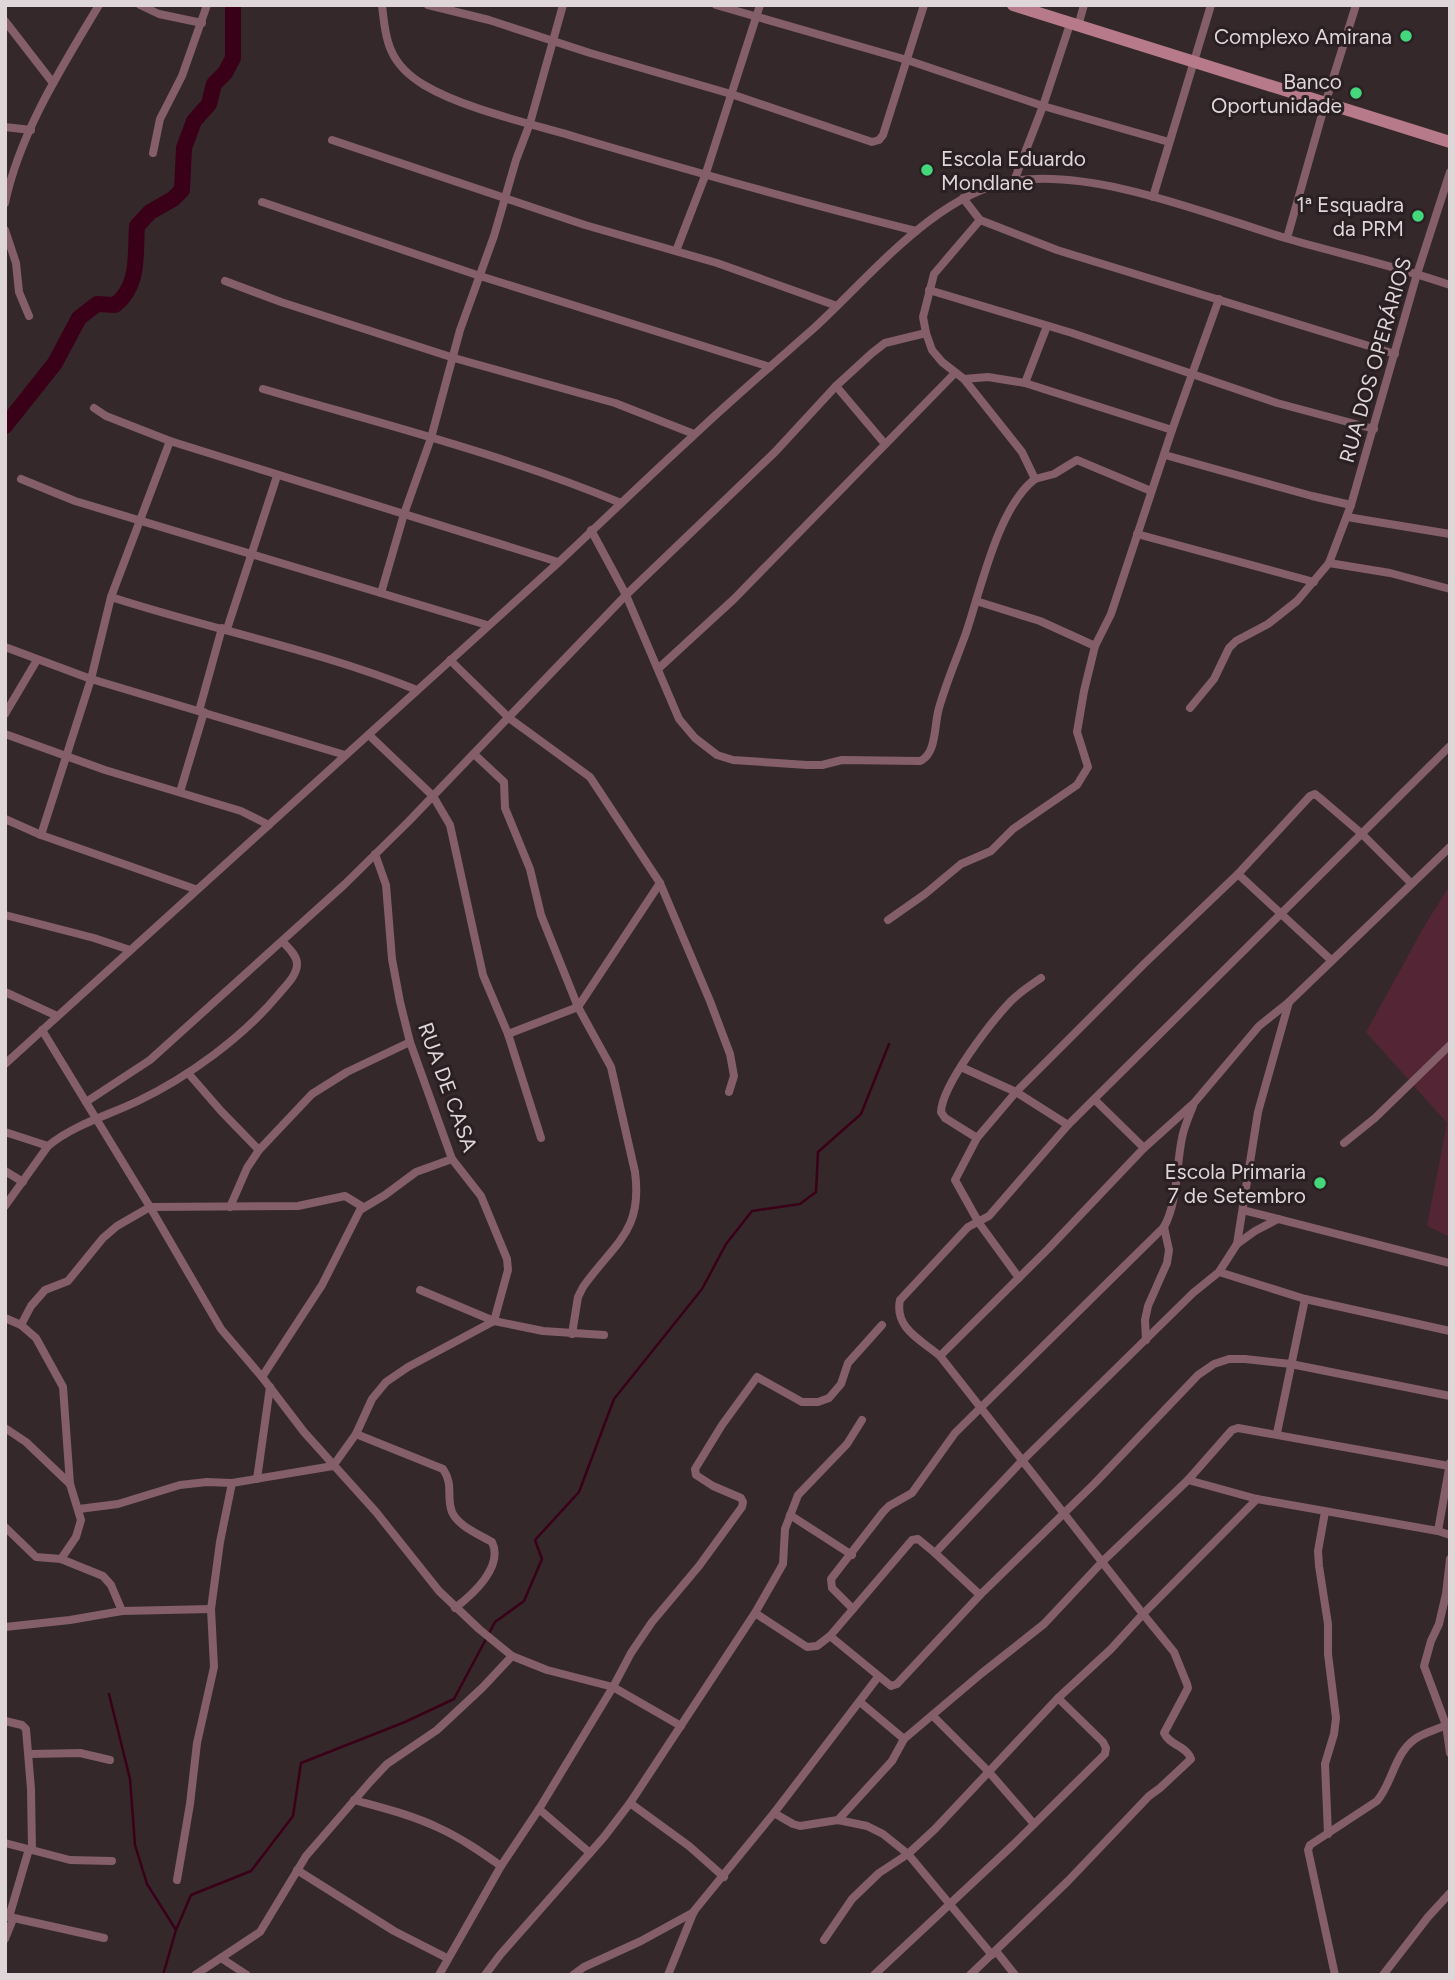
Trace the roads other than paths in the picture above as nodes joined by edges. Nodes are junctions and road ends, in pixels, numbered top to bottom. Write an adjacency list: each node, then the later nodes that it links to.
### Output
1 (99, 5): 21 (street)
2 (140, 5): 16 (street)
3 (207, 5): 16 (street)
4 (382, 5): 25 (street)
5 (428, 5): 18 (street)
6 (563, 5): 18 (street)
7 (716, 5): 14 (street)
8 (760, 5): 14 (street)
9 (924, 5): 19 (street)
10 (1013, 5): 17 (street)
11 (1084, 5): 17 (street)
12 (1211, 5): 20 (street)
13 (1356, 5): 23 (street)
14 (756, 17): 19 (street); 22 (street)
15 (5, 21): 21 (street)
16 (202, 23): 31 (street)
17 (1074, 25): 20 (street); 24 (street)
18 (552, 40): 22 (street); 25 (street)
19 (907, 60): 22 (street); 24 (street)
20 (1193, 62): 23 (street); 29 (street)
21 (53, 83): 27 (street)
22 (731, 94): 33 (street)
23 (1325, 104): 30 (street); 43 (street)
24 (1043, 106): 29 (street); 34 (street)
25 (530, 123): 33 (street); 35 (street)
26 (5, 127): 27 (street)
27 (31, 130): 39 (street)
28 (332, 140): 35 (street)
29 (1169, 142): 36 (street)
30 (1450, 142)
31 (153, 153)
32 (1450, 172): 45 (street, RUA DOS OPERÁRIOS)
33 (705, 176): 42 (street); 44 (street)
34 (1014, 181): 36 (street); 37 (street)
35 (505, 197): 44 (street); 46 (street)
36 (1153, 197): 43 (street)
37 (963, 198): 40 (street); 42 (street)
38 (262, 202): 46 (street)
39 (5, 203)
40 (980, 220): 49 (street); 50 (street)
41 (5, 230): 52 (street)
42 (916, 231): 51 (street)
43 (1287, 238): 45 (street)
44 (676, 251): 51 (street)
45 (1417, 274): 48 (street); 55 (street, RUA DOS OPERÁRIOS)
46 (480, 276): 56 (street); 57 (street)
47 (225, 281): 56 (street)
48 (1450, 285)
49 (929, 290): 53 (street); 54 (street)
50 (1219, 299): 55 (street); 59 (street)
51 (837, 306): 57 (street)
52 (29, 316)
53 (1047, 326): 59 (street); 61 (street)
54 (926, 333): 58 (street); 62 (street)
55 (1395, 354): 65 (street, RUA DOS OPERÁRIOS)
56 (454, 358): 67 (street); 68 (street)
57 (770, 367): 67 (street)
58 (955, 373): 60 (street); 70 (street)
59 (1191, 374): 65 (street); 66 (street)
60 (964, 379): 61 (street); 74 (street)
61 (1025, 383): 66 (street)
62 (836, 386): 70 (street); 90 (street)
63 (263, 389): 68 (street)
64 (94, 408): 69 (street)
65 (1374, 429): 77 (street, RUA DOS OPERÁRIOS)
66 (1172, 430): 71 (street)
67 (694, 434): 76 (street)
68 (431, 438): 76 (street); 78 (street)
69 (170, 441): 72 (street); 80 (street)
70 (885, 444): 99 (street)
71 (1166, 455): 75 (street); 77 (street)
72 (277, 476): 78 (street); 84 (street)
73 (21, 479): 80 (street)
74 (1035, 479): 75 (street); 92 (street)
75 (1152, 491): 82 (street)
76 (621, 503): 81 (street)
77 (1351, 505): 79 (street, RUA DOS OPERÁRIOS)
78 (404, 513): 85 (street); 89 (street)
79 (1347, 517): 83 (street); 86 (street, RUA DOS OPERÁRIOS)
80 (141, 520): 84 (street); 91 (street)
81 (591, 530): 85 (street); 90 (street)
82 (1137, 534): 87 (street); 95 (street)
83 (1450, 534)
84 (251, 553): 89 (street); 94 (street)
85 (558, 562): 93 (street)
86 (1329, 563): 87 (street, RUA DOS OPERÁRIOS); 88 (street)
87 (1314, 582): 102 (street, RUA DOS OPERÁRIOS)
88 (1450, 589)
89 (381, 593): 93 (street)
90 (626, 595): 99 (street); 105 (street)
91 (111, 597): 94 (street); 100 (street)
92 (976, 601): 95 (street); 99 (street)
93 (488, 625): 98 (street)
94 (225, 629): 101 (street); 103 (street)
95 (1095, 646): 126 (street)
96 (5, 647): 97 (street)
97 (37, 660): 100 (street); 104 (street)
98 (450, 660): 101 (street); 105 (street)
99 (659, 668)
100 (91, 679): 103 (street); 111 (street)
101 (417, 690): 107 (street)
102 (1190, 708)
103 (202, 711): 110 (street); 112 (street)
104 (5, 714)
105 (509, 718): 109 (street); 122 (street)
106 (5, 734): 111 (street)
107 (369, 735): 110 (street); 113 (street)
108 (1450, 746): 116 (street)
109 (474, 754): 113 (street); 133 (street)
110 (345, 755): 115 (street)
111 (66, 756): 112 (street); 117 (street)
112 (180, 792): 115 (street)
113 (433, 796): 119 (street); 136 (street)
114 (5, 820): 117 (street)
115 (268, 825): 123 (street)
116 (1362, 834): 120 (street); 121 (street); 125 (street)
117 (41, 835): 123 (street)
118 (1450, 846): 121 (street)
119 (375, 854): 127 (street); 137 (street, RUA DE CASA)
120 (1238, 874): 125 (street); 143 (street)
121 (1410, 882): 129 (street)
122 (660, 883): 133 (street); 142 (street)
123 (195, 889): 128 (street)
124 (5, 915): 128 (street)
125 (1280, 915): 129 (street); 144 (street)
126 (888, 920)
127 (283, 942): 141 (street); 145 (street)
128 (130, 950): 134 (street)
129 (1331, 960): 132 (street)
130 (1041, 978): 140 (street)
131 (5, 992): 134 (street)
132 (1289, 1002): 146 (street); 163 (street)
133 (578, 1007): 136 (street); 178 (street)
134 (57, 1016): 135 (street)
135 (42, 1030): 139 (street); 145 (street)
136 (508, 1034): 150 (street)
137 (410, 1042): 155 (street); 156 (street, RUA DE CASA)
138 (1450, 1045): 152 (street)
139 (5, 1064)
140 (961, 1067): 143 (street); 151 (street)
141 (188, 1073): 147 (street); 155 (street)
142 (729, 1092)
143 (1016, 1092): 148 (street); 151 (street)
144 (1095, 1100): 148 (street); 154 (street)
145 (86, 1102): 147 (street)
146 (1194, 1103): 154 (street); 166 (street)
147 (95, 1118): 153 (street); 160 (street)
148 (1068, 1125): 165 (street)
149 (5, 1132): 153 (street)
150 (541, 1138)
151 (977, 1138): 165 (street)
152 (1344, 1143)
153 (48, 1146): 158 (street)
154 (1144, 1148): 170 (street)
155 (259, 1150): 161 (street)
156 (452, 1159): 162 (street); 174 (street, RUA DE CASA)
157 (5, 1171): 158 (street)
158 (23, 1182): 159 (street)
159 (5, 1206)
160 (150, 1207): 161 (street); 175 (street); 183 (street)
161 (230, 1207): 162 (street)
162 (363, 1207): 183 (street)
163 (1243, 1210): 164 (street); 167 (street)
164 (1278, 1219): 167 (street); 168 (street)
165 (979, 1223): 170 (street); 181 (street)
166 (1164, 1227): 180 (street); 186 (street)
167 (1237, 1244): 169 (street)
168 (1450, 1263)
169 (1219, 1272): 172 (street); 180 (street)
170 (1018, 1278): 181 (street)
171 (420, 1290): 174 (street)
172 (1305, 1299): 177 (street); 182 (street)
173 (5, 1318): 175 (street)
174 (494, 1321): 178 (street); 190 (street)
175 (21, 1325): 197 (street)
176 (882, 1325): 222 (street)
177 (1450, 1331)
178 (572, 1334): 179 (street)
179 (604, 1335)
180 (1146, 1340): 191 (street)
181 (940, 1356): 186 (street)
182 (1291, 1364): 185 (street); 189 (street); 200 (street)
183 (262, 1377): 184 (street)
184 (270, 1387): 193 (street); 194 (street)
185 (1450, 1396)
186 (981, 1409): 191 (street); 207 (street)
187 (862, 1420): 202 (street)
188 (5, 1428): 197 (street)
189 (1277, 1433): 192 (street); 195 (street)
190 (356, 1434): 193 (street); 212 (street)
191 (1021, 1462): 200 (street); 206 (street)
192 (1449, 1465): 203 (street)
193 (333, 1466): 194 (street); 212 (street)
194 (257, 1479): 196 (street)
195 (1188, 1480): 198 (street); 210 (street)
196 (232, 1483): 199 (street); 213 (street)
197 (70, 1484): 199 (street)
198 (1257, 1499): 201 (street); 217 (street)
199 (79, 1509): 208 (street)
200 (1064, 1511): 210 (street); 211 (street)
201 (1325, 1512): 203 (street); 240 (street)
202 (790, 1515): 207 (street); 216 (street)
203 (1438, 1531): 205 (street)
204 (7, 1532): 208 (street)
205 (1450, 1535)
206 (935, 1553): 211 (street); 214 (street)
207 (852, 1555): 214 (street)
208 (61, 1559): 215 (street)
209 (1450, 1559): 227 (street)
210 (1102, 1561): 217 (street); 225 (street)
211 (980, 1595): 221 (street)
212 (455, 1608): 220 (street)
213 (211, 1609): 215 (street); 249 (street)
214 (853, 1609): 219 (street)
215 (122, 1611): 218 (street)
216 (755, 1613): 219 (street); 228 (street)
217 (1143, 1614): 223 (street); 257 (street)
218 (5, 1627)
219 (830, 1636): 221 (street)
220 (512, 1656): 222 (street); 234 (street)
221 (878, 1676): 224 (street)
222 (613, 1687): 228 (street); 236 (street)
223 (1058, 1698): 233 (street); 239 (street)
224 (860, 1702): 229 (street); 237 (street)
225 (933, 1716): 229 (street); 233 (street)
226 (5, 1721): 231 (street)
227 (1446, 1725): 230 (street); 240 (street)
228 (681, 1726): 235 (street)
229 (904, 1739): 238 (street)
230 (1450, 1753)
231 (29, 1754): 232 (street); 242 (street)
232 (110, 1760)
233 (989, 1772): 239 (street); 244 (street)
234 (354, 1800): 246 (street); 247 (street)
235 (630, 1803): 243 (street); 248 (street)
236 (539, 1809): 243 (street); 246 (street)
237 (774, 1813): 238 (street); 248 (street)
238 (838, 1820): 244 (street)
239 (1034, 1824): 251 (street)
240 (1328, 1834): 269 (street)
241 (5, 1843): 242 (street)
242 (30, 1849): 245 (street); 253 (street)
243 (590, 1853): 263 (street)
244 (908, 1854): 251 (street); 256 (street)
245 (112, 1861)
246 (501, 1866): 259 (street)
247 (297, 1870): 258 (street); 259 (street)
248 (724, 1877): 252 (street)
249 (177, 1880)
250 (1450, 1893): 270 (street)
251 (950, 1904): 257 (street); 266 (street)
252 (694, 1911): 264 (street); 265 (street)
253 (9, 1917): 254 (street); 255 (street)
254 (104, 1938)
255 (5, 1939)
256 (824, 1940)
257 (994, 1953): 267 (street); 268 (street)
258 (221, 1958): 260 (street); 261 (street)
259 (447, 1958): 262 (street)
260 (195, 1975)
261 (247, 1975)
262 (439, 1975)
263 (485, 1975)
264 (573, 1975)
265 (668, 1975)
266 (874, 1975)
267 (970, 1975)
268 (1015, 1975)
269 (1335, 1975)
270 (1383, 1975)

